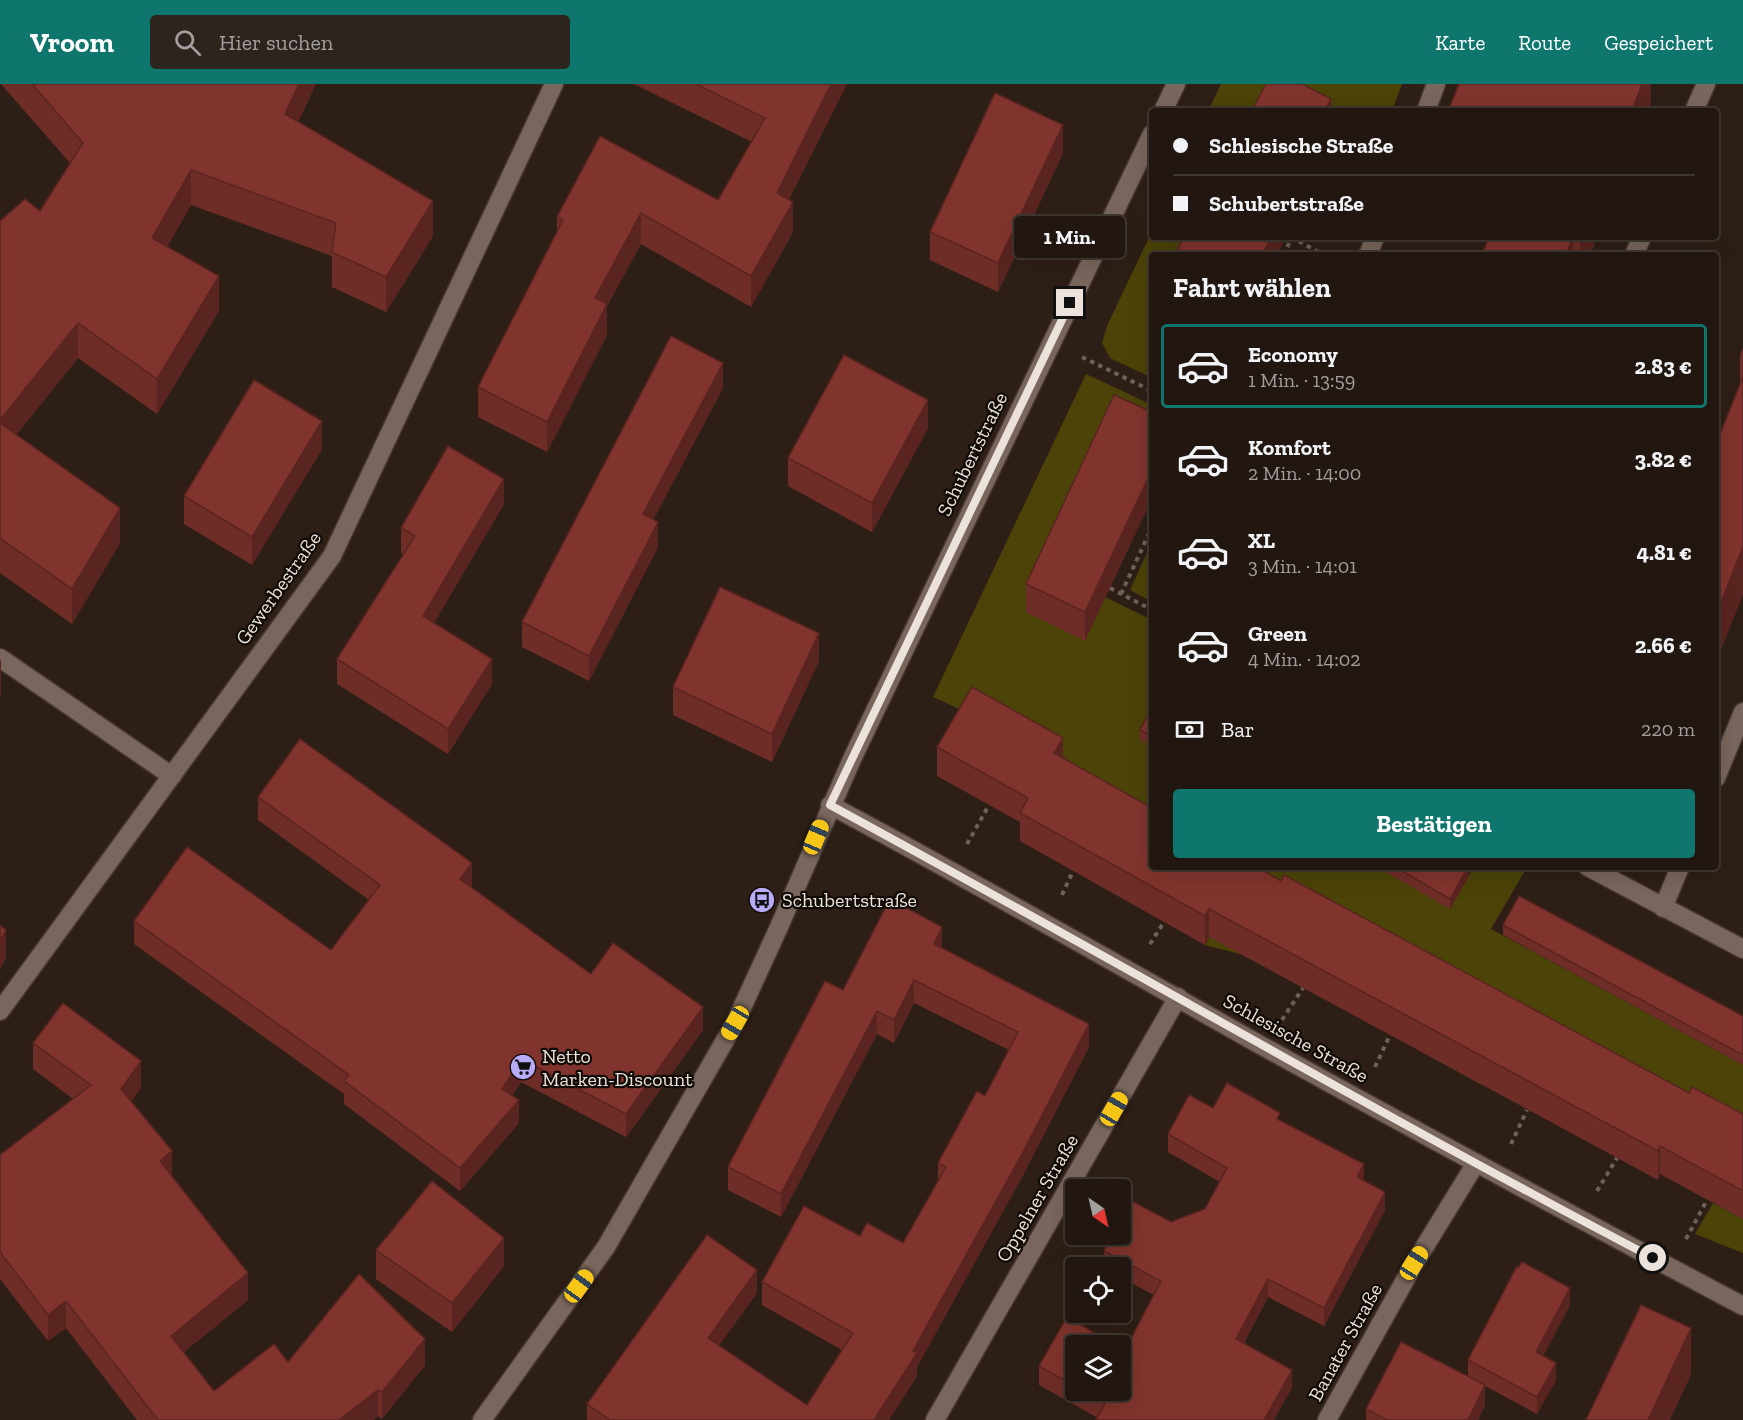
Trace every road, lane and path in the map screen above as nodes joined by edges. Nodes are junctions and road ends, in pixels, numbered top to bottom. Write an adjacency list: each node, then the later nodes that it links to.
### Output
1 (554, 84): 20 (street, Gewerbestraße)
2 (1176, 84): 5 (street)
3 (1436, 84): 6 (street)
4 (1706, 84): 7 (street)
5 (1164, 108)
6 (1427, 108)
7 (1695, 108)
8 (1149, 140): 21 (street, Schubertstraße)
9 (1297, 240): 10 (path)
10 (1319, 252)
11 (1082, 357): 12 (path)
12 (1149, 390)
13 (1149, 533): 15 (path)
14 (1110, 588): 15 (path)
15 (1121, 594): 16 (path)
16 (1149, 608)
17 (0, 658): 20 (street)
18 (1743, 712): 19 (street)
19 (1719, 771)
20 (172, 776): 34 (street, Gewerbestraße)
21 (830, 805): 33 (street, Schlesische Straße); 46 (street, Schubertstraße)
22 (989, 805): 23 (path)
23 (967, 844)
24 (1593, 870): 28 (street)
25 (1679, 870): 28 (street)
26 (1073, 871): 27 (path)
27 (1061, 897)
28 (1663, 908): 31 (street)
29 (1164, 922): 30 (path)
30 (1149, 946)
31 (1743, 950)
32 (1303, 988): 35 (path)
33 (1178, 997): 41 (street, Schlesische Straße); 47 (street, Oppelner Straße)
34 (0, 1011)
35 (1282, 1020)
36 (1390, 1035): 37 (path)
37 (1376, 1067)
38 (1527, 1110): 39 (path)
39 (1511, 1144)
40 (1617, 1158): 42 (path)
41 (1476, 1162): 45 (street, Schlesische Straße); 48 (street, Banater Straße)
42 (1597, 1192)
43 (1707, 1200): 44 (path)
44 (1685, 1240)
45 (1743, 1306)
46 (482, 1420)
47 (934, 1420)
48 (1327, 1420)

